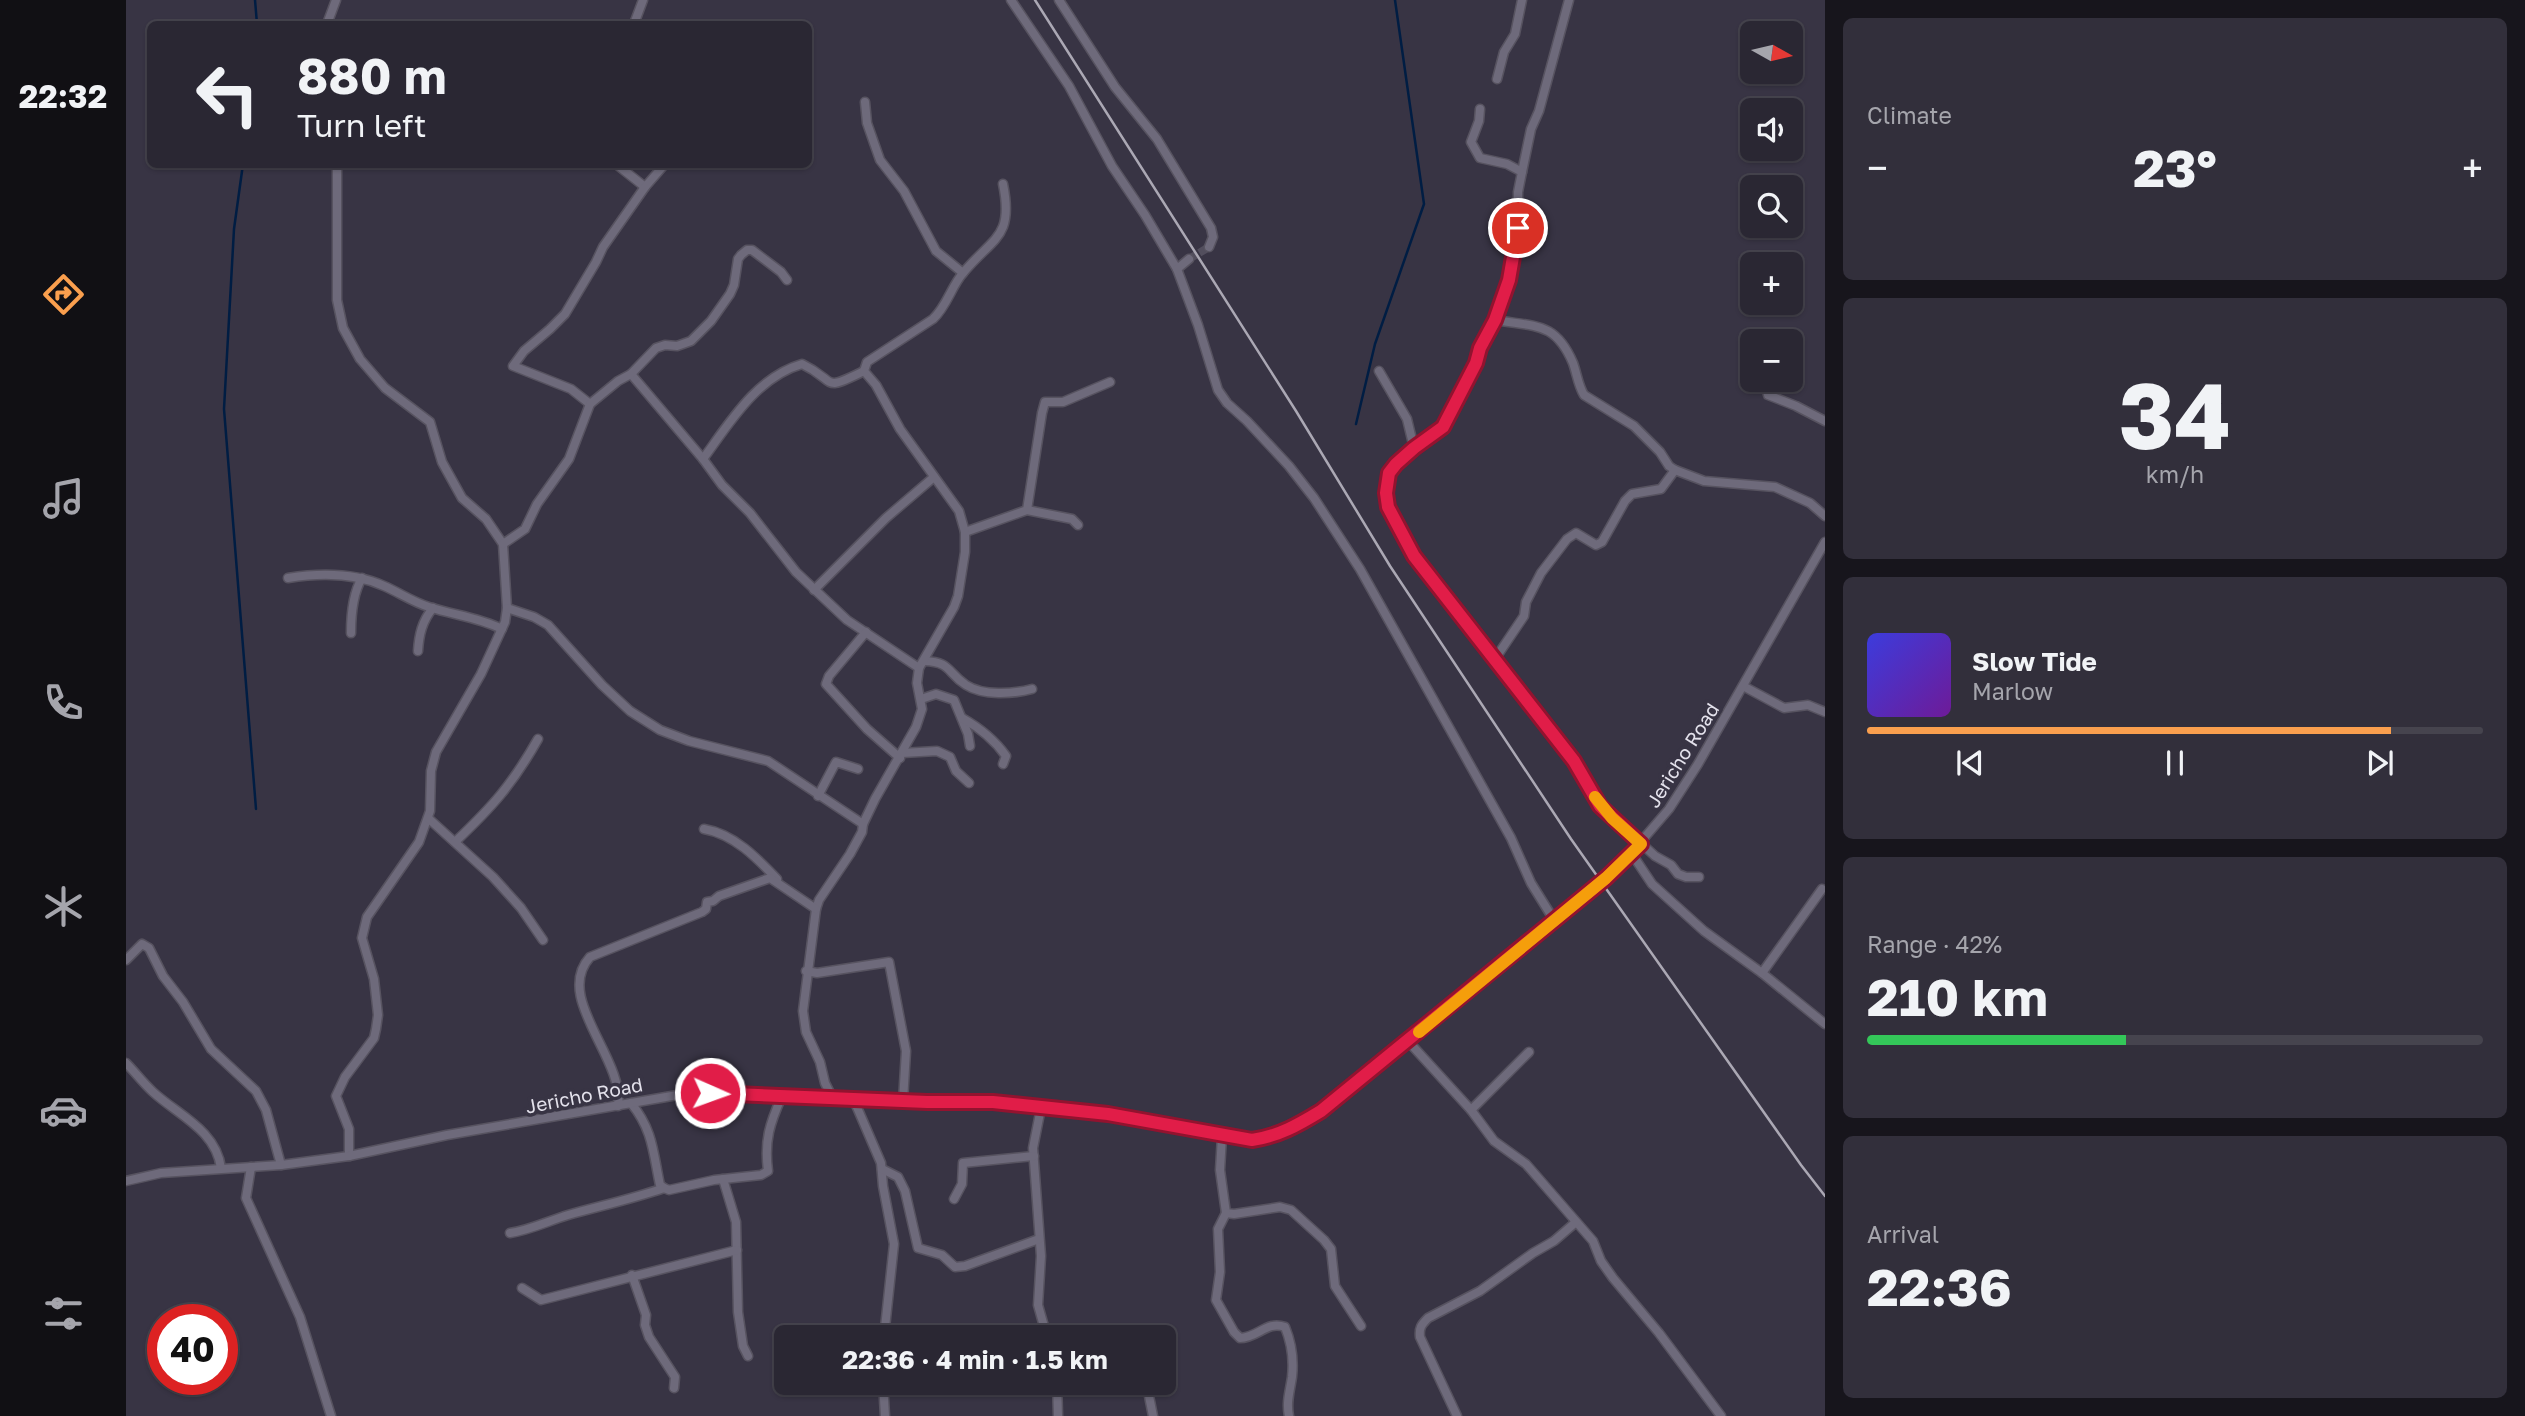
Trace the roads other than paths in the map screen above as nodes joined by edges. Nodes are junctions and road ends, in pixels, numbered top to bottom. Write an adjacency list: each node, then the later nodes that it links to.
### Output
1 (336, 0): 7 (street)
2 (643, 0): 8 (street)
3 (1011, 0): 20 (street)
4 (1059, 0): 18 (street)
5 (1522, 0): 9 (street)
6 (1569, 0): 15 (street)
7 (328, 21)
8 (635, 21)
9 (1497, 79)
10 (866, 102): 21 (street)
11 (1480, 109): 15 (street)
12 (337, 168): 40 (street)
13 (621, 168): 17 (street)
14 (662, 168): 17 (street)
15 (1522, 172): 23 (street)
16 (1003, 184): 21 (street)
17 (645, 187): 29 (street)
18 (1209, 247)
19 (1189, 259): 20 (street)
20 (1177, 269): 74 (street)
21 (963, 273): 25 (street)
22 (787, 280): 26 (street)
23 (1495, 320): 31 (street); 33 (street)
24 (1379, 371): 31 (street)
25 (864, 372): 32 (street); 34 (street)
26 (631, 374): 29 (street); 32 (street)
27 (1110, 382): 35 (street)
28 (1768, 392): 30 (street)
29 (590, 404): 40 (street)
30 (1825, 421)
31 (1414, 448): 50 (street)
32 (704, 458): 43 (street)
33 (1675, 470): 36 (street); 50 (street)
34 (934, 477): 38 (street); 43 (street)
35 (1027, 510): 37 (street); 38 (street)
36 (1825, 516)
37 (1078, 525)
38 (965, 532): 51 (street)
39 (1825, 542): 52 (street, Jericho Road)
40 (503, 544): 45 (street)
41 (288, 578): 42 (street)
42 (362, 578): 44 (street); 48 (street)
43 (814, 590): 47 (street)
44 (433, 608): 46 (street); 49 (street)
45 (507, 608): 46 (street); 63 (street)
46 (502, 629): 64 (street)
47 (866, 632): 51 (street); 59 (street)
48 (351, 633)
49 (418, 651)
50 (1495, 659): 68 (street)
51 (921, 664): 53 (street); 54 (street)
52 (1743, 686): 55 (street); 68 (street, Jericho Road)
53 (1032, 689)
54 (921, 699): 56 (street); 59 (street)
55 (1825, 712)
56 (962, 718): 58 (street); 60 (street)
57 (538, 739): 67 (street)
58 (970, 746)
59 (901, 756): 62 (street); 65 (street)
60 (1003, 764)
61 (858, 769): 63 (street)
62 (969, 783)
63 (818, 796): 65 (street)
64 (428, 818): 67 (street); 92 (street)
65 (863, 824): 73 (street)
66 (704, 829): 72 (street)
67 (455, 842): 75 (street)
68 (1641, 844): 69 (street, Jericho Road); 70 (street)
69 (1629, 856): 74 (street, Jericho Road, bridge); 78 (street)
70 (1699, 877)
71 (1822, 888): 78 (street)
72 (789, 891): 73 (street); 88 (street)
73 (816, 909): 77 (street)
74 (1554, 920): 80 (street, Jericho Road)
75 (543, 940)
76 (126, 960): 94 (street)
77 (806, 971): 84 (street); 86 (street)
78 (1762, 973): 79 (street)
79 (1825, 1024)
80 (1408, 1041): 90 (street); 91 (street, Jericho Road)
81 (1529, 1052): 90 (street)
82 (126, 1063): 96 (street)
83 (782, 1096): 84 (street, Jericho Road); 87 (street, Jericho Road); 98 (street)
84 (832, 1097): 85 (street, Jericho Road)
85 (853, 1098): 86 (street, Jericho Road); 97 (street)
86 (903, 1101): 89 (street, Jericho Road)
87 (631, 1103): 88 (street, Jericho Road); 100 (street)
88 (618, 1106): 92 (street, Jericho Road)
89 (1041, 1108): 91 (street, Jericho Road); 93 (street)
90 (1471, 1110): 103 (street)
91 (1222, 1136): 102 (street)
92 (349, 1156): 94 (street, Jericho Road)
93 (1034, 1156): 101 (street); 105 (street)
94 (281, 1165): 95 (street, Jericho Road)
95 (251, 1167): 96 (street, Jericho Road); 117 (street)
96 (221, 1168): 99 (street, Jericho Road)
97 (882, 1169): 105 (street); 109 (street)
98 (723, 1179): 100 (street); 106 (street)
99 (126, 1181)
100 (664, 1188): 104 (street)
101 (954, 1199)
102 (1226, 1213): 111 (street); 121 (street)
103 (1576, 1222): 122 (street); 123 (street)
104 (510, 1233)
105 (1039, 1239): 110 (street)
106 (737, 1250): 107 (street); 112 (street)
107 (632, 1275): 108 (street); 113 (street)
108 (522, 1287)
109 (885, 1325)
110 (1044, 1325)
111 (1361, 1326)
112 (748, 1356)
113 (674, 1388)
114 (884, 1395): 118 (street)
115 (1058, 1395): 119 (street)
116 (1148, 1395): 120 (street)
117 (331, 1416)
118 (885, 1416)
119 (1058, 1416)
120 (1153, 1416)
121 (1289, 1416)
122 (1457, 1416)
123 (1721, 1416)

